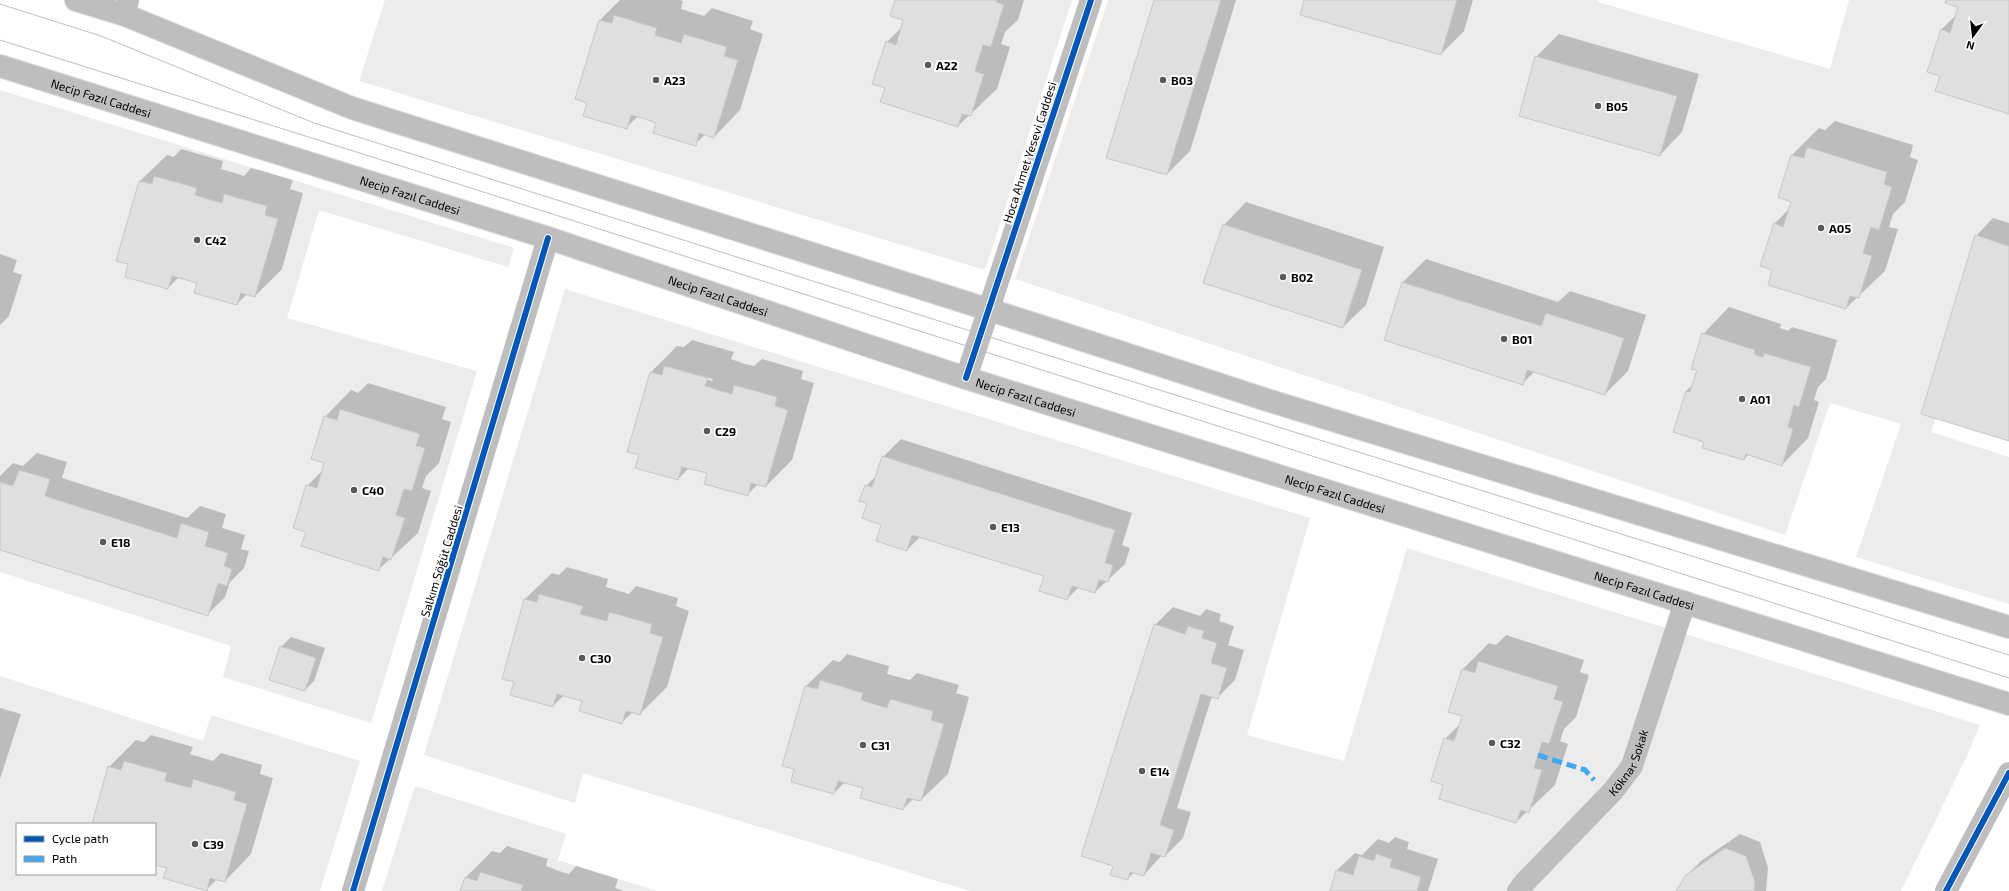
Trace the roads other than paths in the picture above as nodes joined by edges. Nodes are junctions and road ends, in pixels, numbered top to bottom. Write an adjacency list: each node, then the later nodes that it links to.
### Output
1 (76, 0): 3 (main road)
2 (1091, 0): 6 (main road, Hoca Ahmet Yesevi Caddesi)
3 (127, 8): 6 (main road)
4 (0, 66): 5 (main road, Necip Fazıl Caddesi)
5 (548, 238): 7 (main road, Necip Fazıl Caddesi); 12 (main road, Salkım Söğüt Caddesi)
6 (988, 310): 7 (main road, Hoca Ahmet Yesevi Caddesi); 9 (main road)
7 (966, 378): 8 (main road, Necip Fazıl Caddesi)
8 (1685, 602): 10 (main road, Necip Fazıl Caddesi); 13 (main road, Köknar Sokak)
9 (2009, 627)
10 (2009, 704)
11 (2009, 773): 14 (main road)
12 (352, 891)
13 (1518, 891)
14 (1946, 891)

